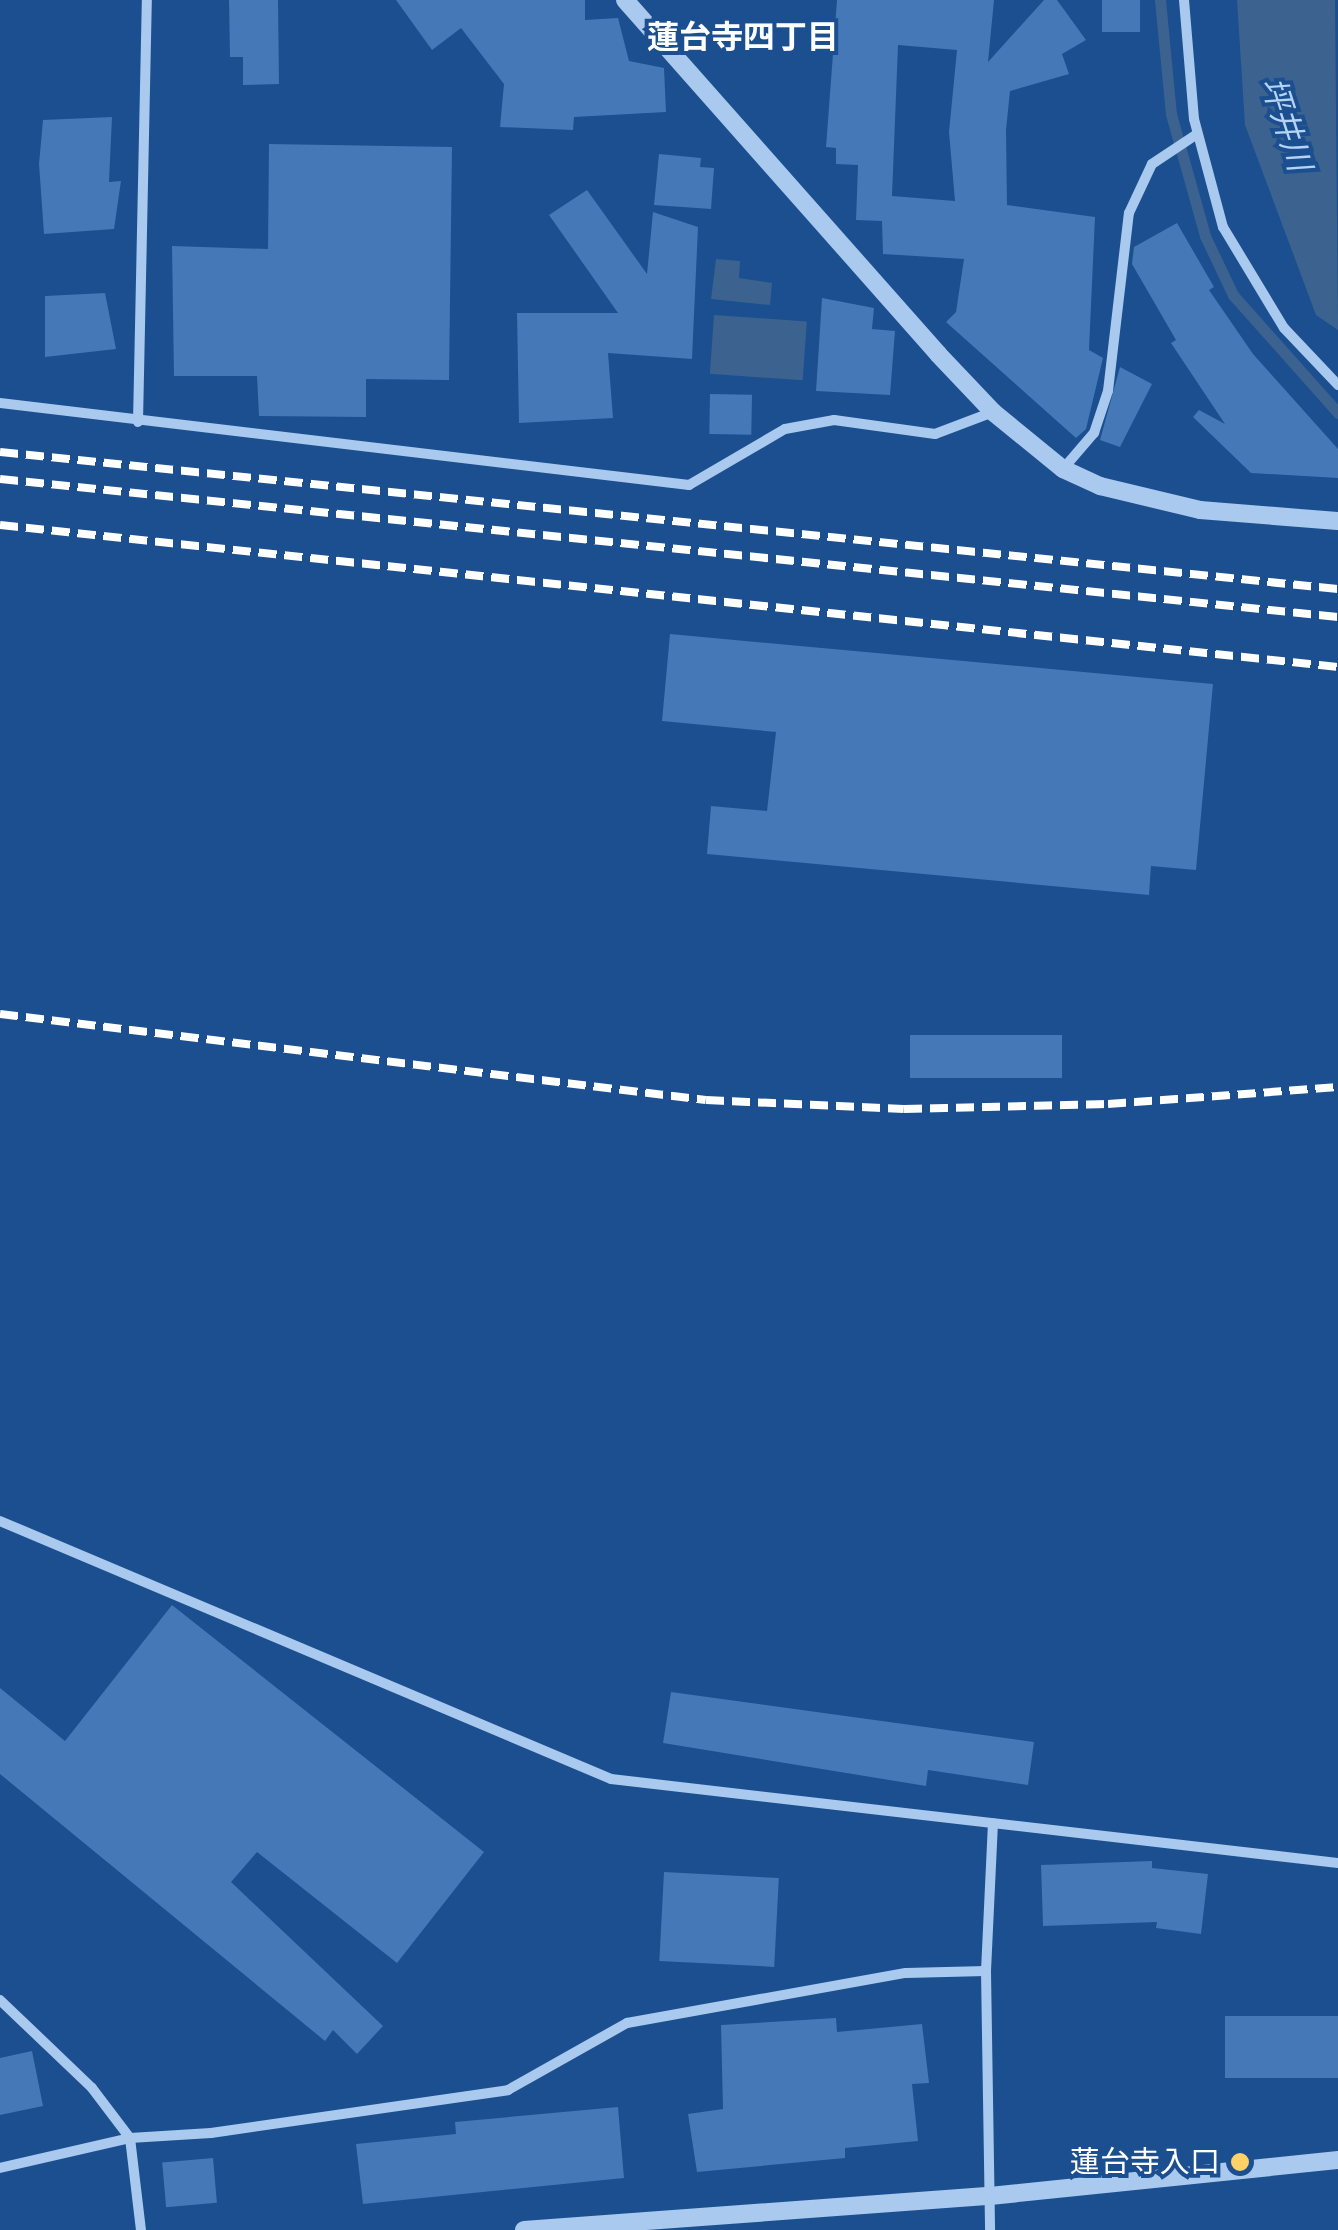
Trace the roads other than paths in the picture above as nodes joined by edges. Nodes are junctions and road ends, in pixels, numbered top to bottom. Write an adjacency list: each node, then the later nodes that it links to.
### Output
1 (147, 0): 8 (street)
2 (626, 0): 7 (street)
3 (1184, 0): 4 (street)
4 (1196, 134): 5 (street); 9 (street)
5 (1338, 385)
6 (0, 403): 8 (street)
7 (992, 412): 8 (street); 9 (street)
8 (138, 422)
9 (1063, 469): 10 (street)
10 (1338, 521)
11 (0, 1521): 12 (street)
12 (993, 1823): 13 (street); 14 (street)
13 (1338, 1864)
14 (986, 1971): 16 (street); 19 (street)
15 (0, 2000): 16 (street)
16 (130, 2138): 18 (street); 20 (street)
17 (1338, 2160): 19 (street)
18 (0, 2168)
19 (990, 2196): 21 (street); 22 (street)
20 (141, 2230)
21 (524, 2230)
22 (990, 2230)

